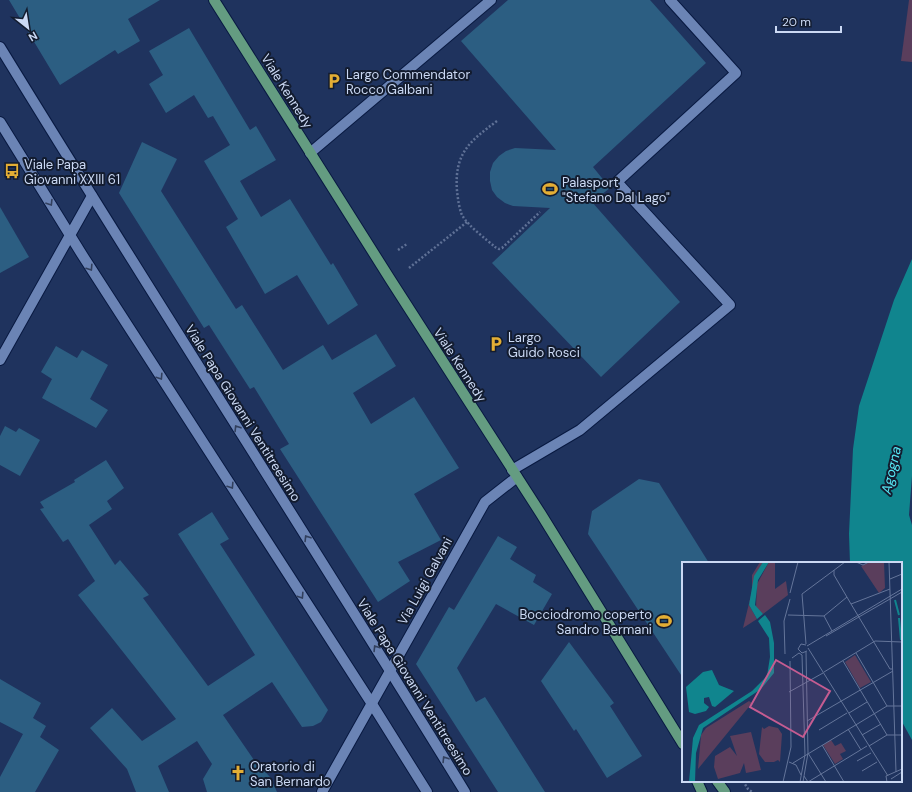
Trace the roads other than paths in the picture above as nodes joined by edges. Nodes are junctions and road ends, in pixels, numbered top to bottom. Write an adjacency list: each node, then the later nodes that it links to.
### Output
1 (214, 0): 6 (main road, Viale Kennedy)
2 (491, 0): 6 (street)
3 (670, 0): 10 (street, Via Luigi Galvani)
4 (0, 47): 7 (street, Viale Papa Giovanni Ventitreesimo)
5 (0, 122): 8 (street, one-way to 8)
6 (310, 153): 10 (main road, Viale Kennedy)
7 (92, 196): 8 (street); 11 (street, Viale Papa Giovanni Ventitreesimo, one-way to 7)
8 (69, 235): 9 (street); 12 (street, one-way to 12)
9 (0, 360)
10 (514, 474): 11 (street, Via Luigi Galvani); 13 (main road, Viale Kennedy)
11 (390, 670): 12 (street, Via Luigi Galvani); 18 (street, Viale Papa Giovanni Ventitreesimo, one-way to 11)
12 (372, 704): 16 (street, Via Luigi Galvani); 17 (street)
13 (682, 742)
14 (697, 782): 19 (main road)
15 (718, 782): 20 (main road)
16 (322, 792)
17 (426, 792)
18 (465, 792)
19 (702, 792)
20 (725, 792)

